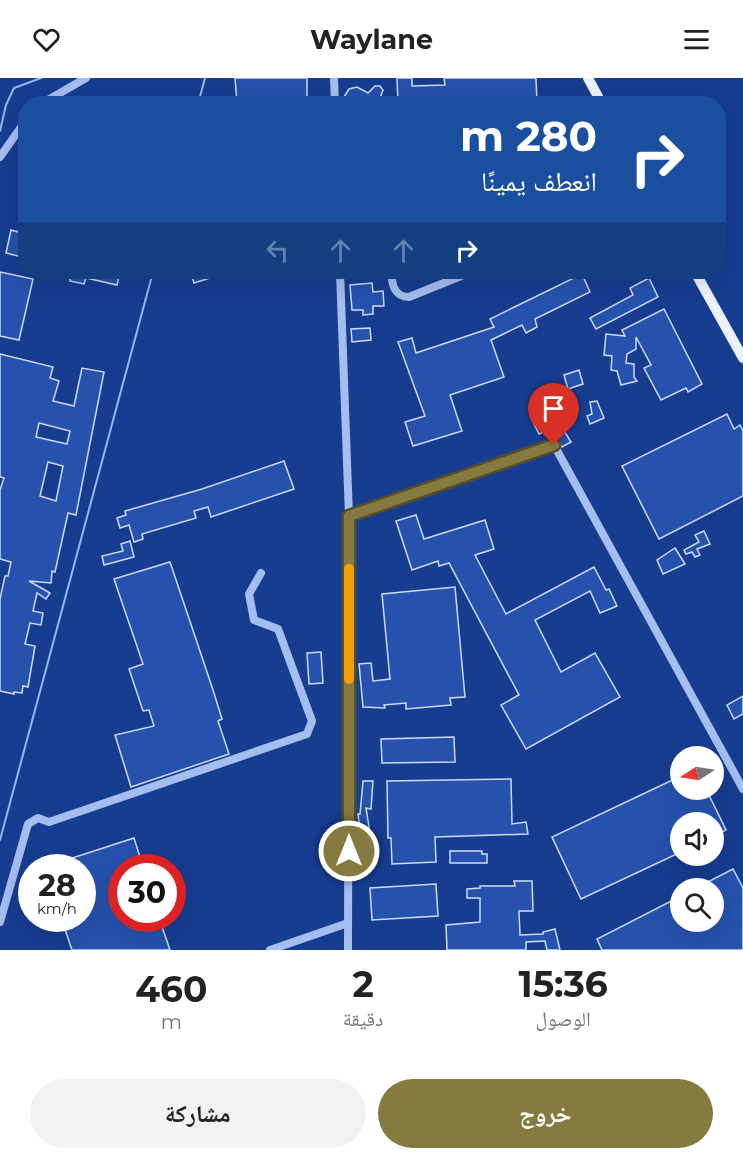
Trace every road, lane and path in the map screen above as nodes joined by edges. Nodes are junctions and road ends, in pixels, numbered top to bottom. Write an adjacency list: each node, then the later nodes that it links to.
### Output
1 (86, 78): 4 (street)
2 (334, 78): 5 (street)
3 (588, 78): 6 (main road)
4 (54, 96)
5 (335, 96)
6 (598, 96)
7 (18, 131): 8 (street)
8 (0, 157)
9 (340, 279): 14 (street)
10 (392, 279): 11 (street)
11 (454, 279)
12 (699, 279): 13 (main road)
13 (743, 358)
14 (349, 516): 16 (street); 18 (street)
15 (261, 573): 17 (street)
16 (743, 789)
17 (0, 922)
18 (348, 923): 19 (street); 20 (street)
19 (270, 950)
20 (348, 950)

